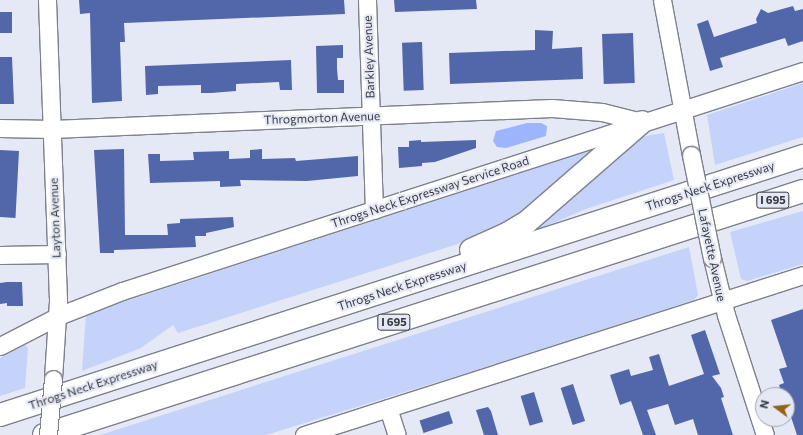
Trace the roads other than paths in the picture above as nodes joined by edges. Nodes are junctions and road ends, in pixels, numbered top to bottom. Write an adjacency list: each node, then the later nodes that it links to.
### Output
1 (47, 0): 9 (street, Layton Avenue)
2 (367, 0): 6 (street, Barkley Avenue)
3 (662, 0): 5 (street, Lafayette Avenue)
4 (803, 71): 5 (street, Throgs Neck Expressway Service Road)
5 (681, 109): 7 (street, Throgs Neck Expressway Service Road); 17 (street, Lafayette Avenue, bridge)
6 (371, 116): 7 (street, Throgmorton Avenue); 9 (street, Throgmorton Avenue); 12 (street, Barkley Avenue)
7 (642, 122): 12 (street, Throgs Neck Expressway Service Road); 16 (highway)
8 (0, 128): 9 (street, Throgmorton Avenue)
9 (52, 129): 13 (street, Layton Avenue)
10 (803, 156): 16 (highway, Throgs Neck Expressway)
11 (803, 190): 22 (highway, I 695)
12 (374, 210): 18 (street, Throgs Neck Expressway Service Road)
13 (57, 254): 14 (street); 18 (street, Layton Avenue)
14 (0, 256)
15 (803, 275): 17 (street)
16 (357, 300): 21 (highway, Throgs Neck Expressway)
17 (722, 301): 20 (street); 26 (street, Lafayette Avenue)
18 (58, 316): 19 (street, Throgs Neck Expressway Service Road); 23 (street, Layton Avenue, bridge)
19 (0, 346)
20 (388, 408): 24 (street); 25 (street)
21 (0, 415)
22 (44, 435)
23 (48, 435)
24 (304, 435)
25 (397, 435)
26 (765, 435)

